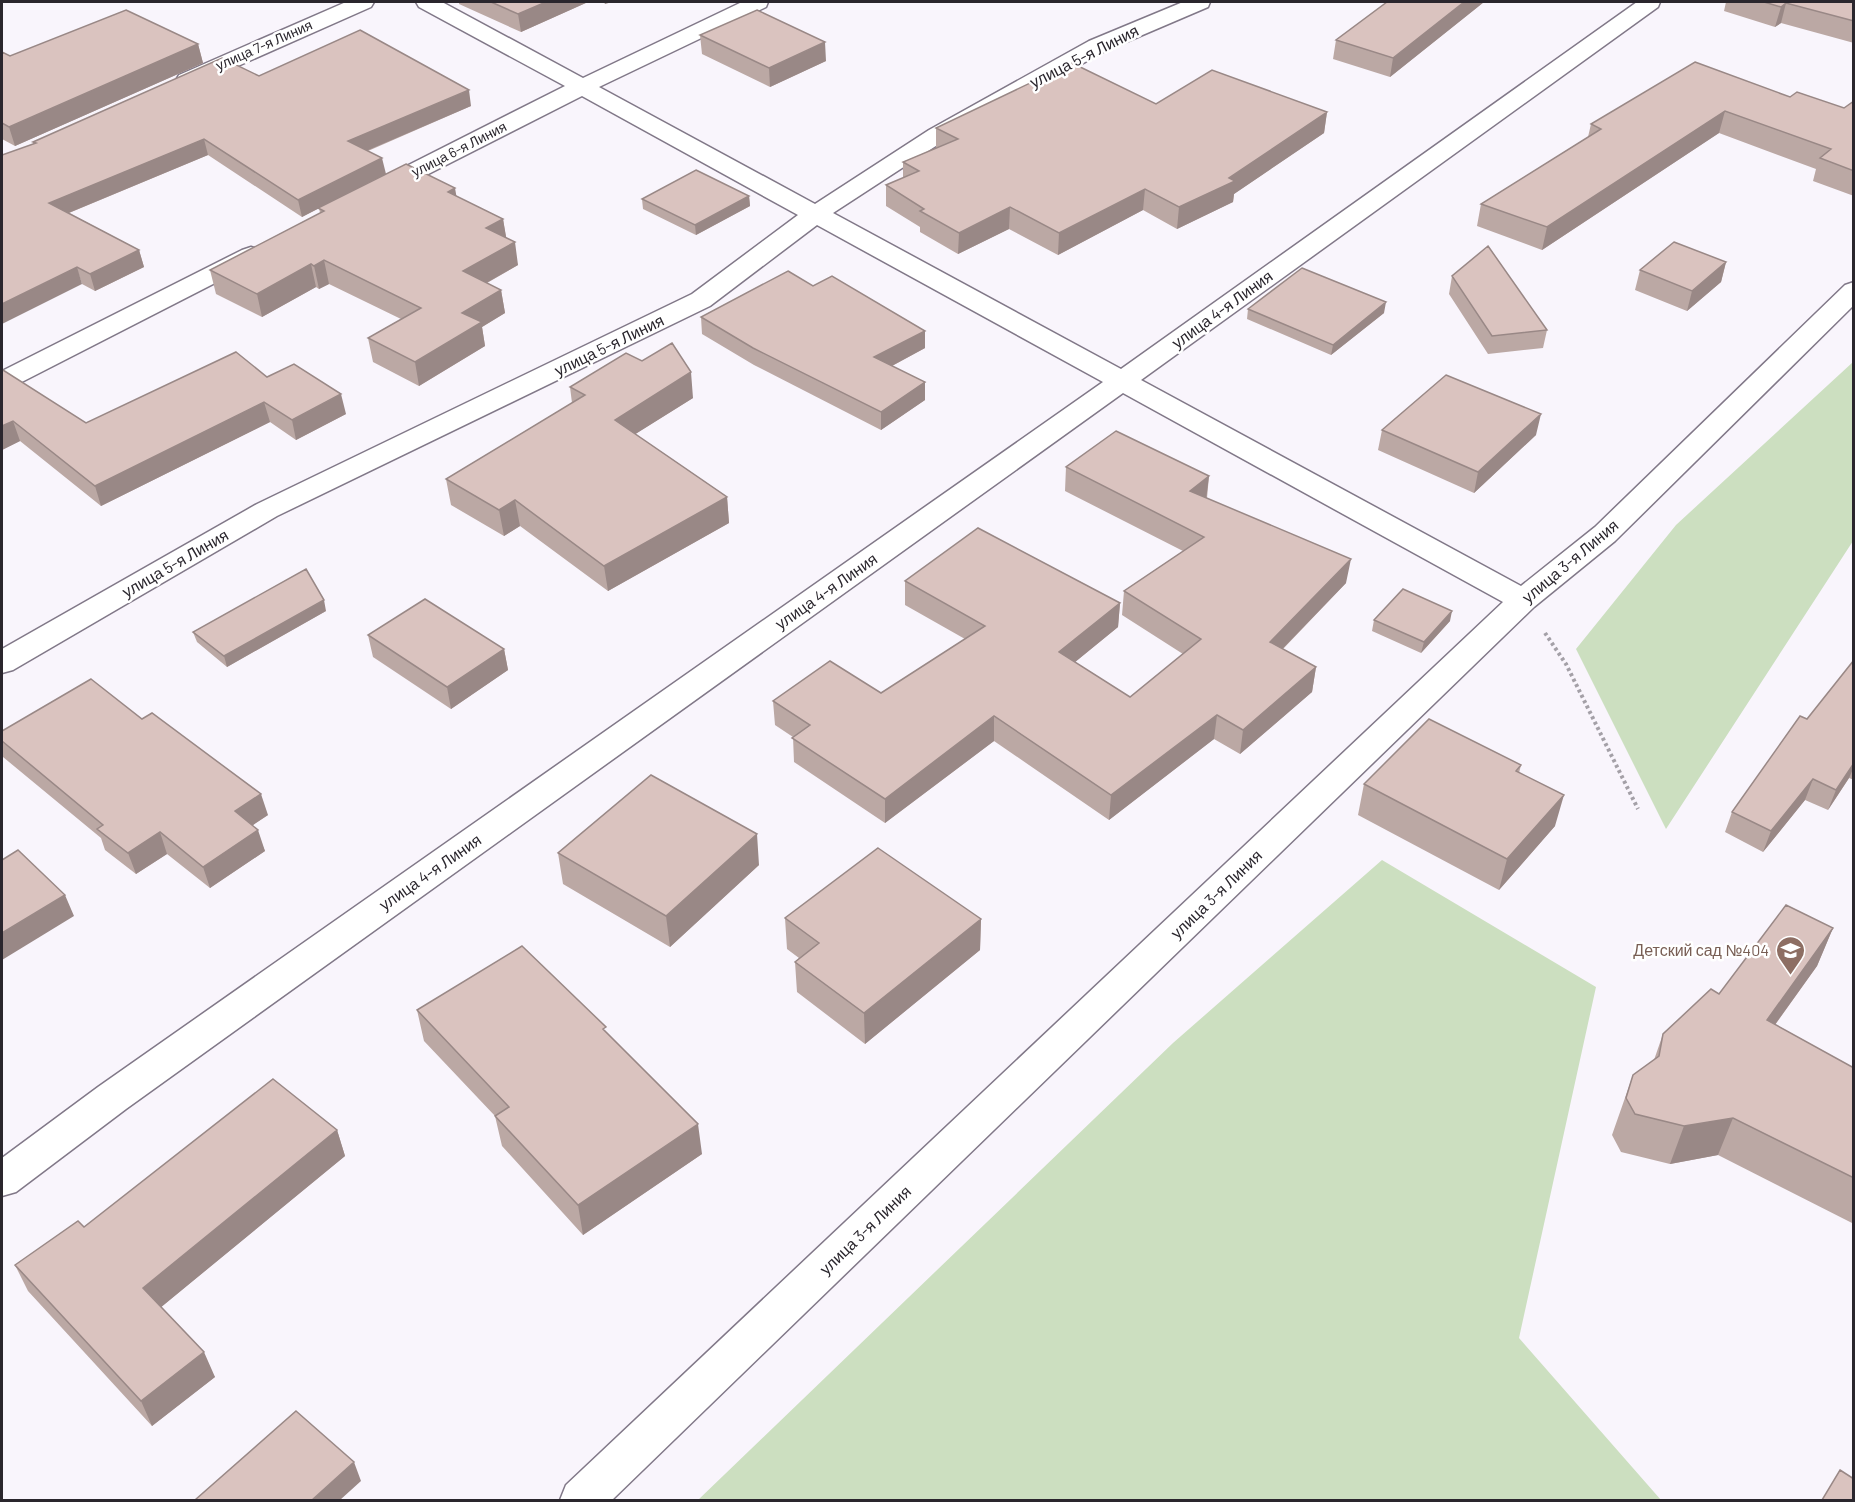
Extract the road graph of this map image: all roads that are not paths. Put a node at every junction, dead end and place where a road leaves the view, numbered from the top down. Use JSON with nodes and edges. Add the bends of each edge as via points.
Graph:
{"nodes":[{"id":1,"x":363,"y":2,"type":"edge"},
{"id":2,"x":427,"y":2,"type":"edge"},
{"id":3,"x":758,"y":2,"type":"edge"},
{"id":4,"x":1200,"y":2,"type":"edge"},
{"id":5,"x":1650,"y":2,"type":"edge"},
{"id":6,"x":581,"y":87,"type":"junction"},
{"id":7,"x":166,"y":89,"type":"edge"},
{"id":8,"x":360,"y":200,"type":"edge"},
{"id":9,"x":814,"y":215,"type":"junction"},
{"id":10,"x":275,"y":242,"type":"edge"},
{"id":11,"x":1854,"y":290,"type":"edge"},
{"id":12,"x":2,"y":381,"type":"edge"},
{"id":13,"x":1122,"y":381,"type":"junction"},
{"id":14,"x":1523,"y":600,"type":"junction"},
{"id":15,"x":2,"y":663,"type":"edge"},
{"id":16,"x":2,"y":1179,"type":"edge"},
{"id":17,"x":582,"y":1500,"type":"edge"}],
"edges":[{"from":1,"to":7,"type":"street","name":"улица 7-я Линия"},
{"from":2,"to":6,"type":"street"},
{"from":3,"to":6,"type":"street","name":"улица 6-я Линия"},
{"from":4,"to":9,"type":"street","name":"улица 5-я Линия","via":[[1098,46],[937,135]]},
{"from":5,"to":13,"type":"street","name":"улица 4-я Линия"},
{"from":6,"to":8,"type":"street","name":"улица 6-я Линия"},
{"from":6,"to":9,"type":"street"},
{"from":9,"to":13,"type":"street"},
{"from":9,"to":15,"type":"street","name":"улица 5-я Линия","via":[[701,300],[267,510]]},
{"from":10,"to":12,"type":"street"},
{"from":11,"to":14,"type":"street","name":"улица 3-я Линия","via":[[1605,534]]},
{"from":13,"to":14,"type":"street"},
{"from":13,"to":16,"type":"street","name":"улица 4-я Линия"},
{"from":14,"to":17,"type":"street","name":"улица 3-я Линия"}]}
